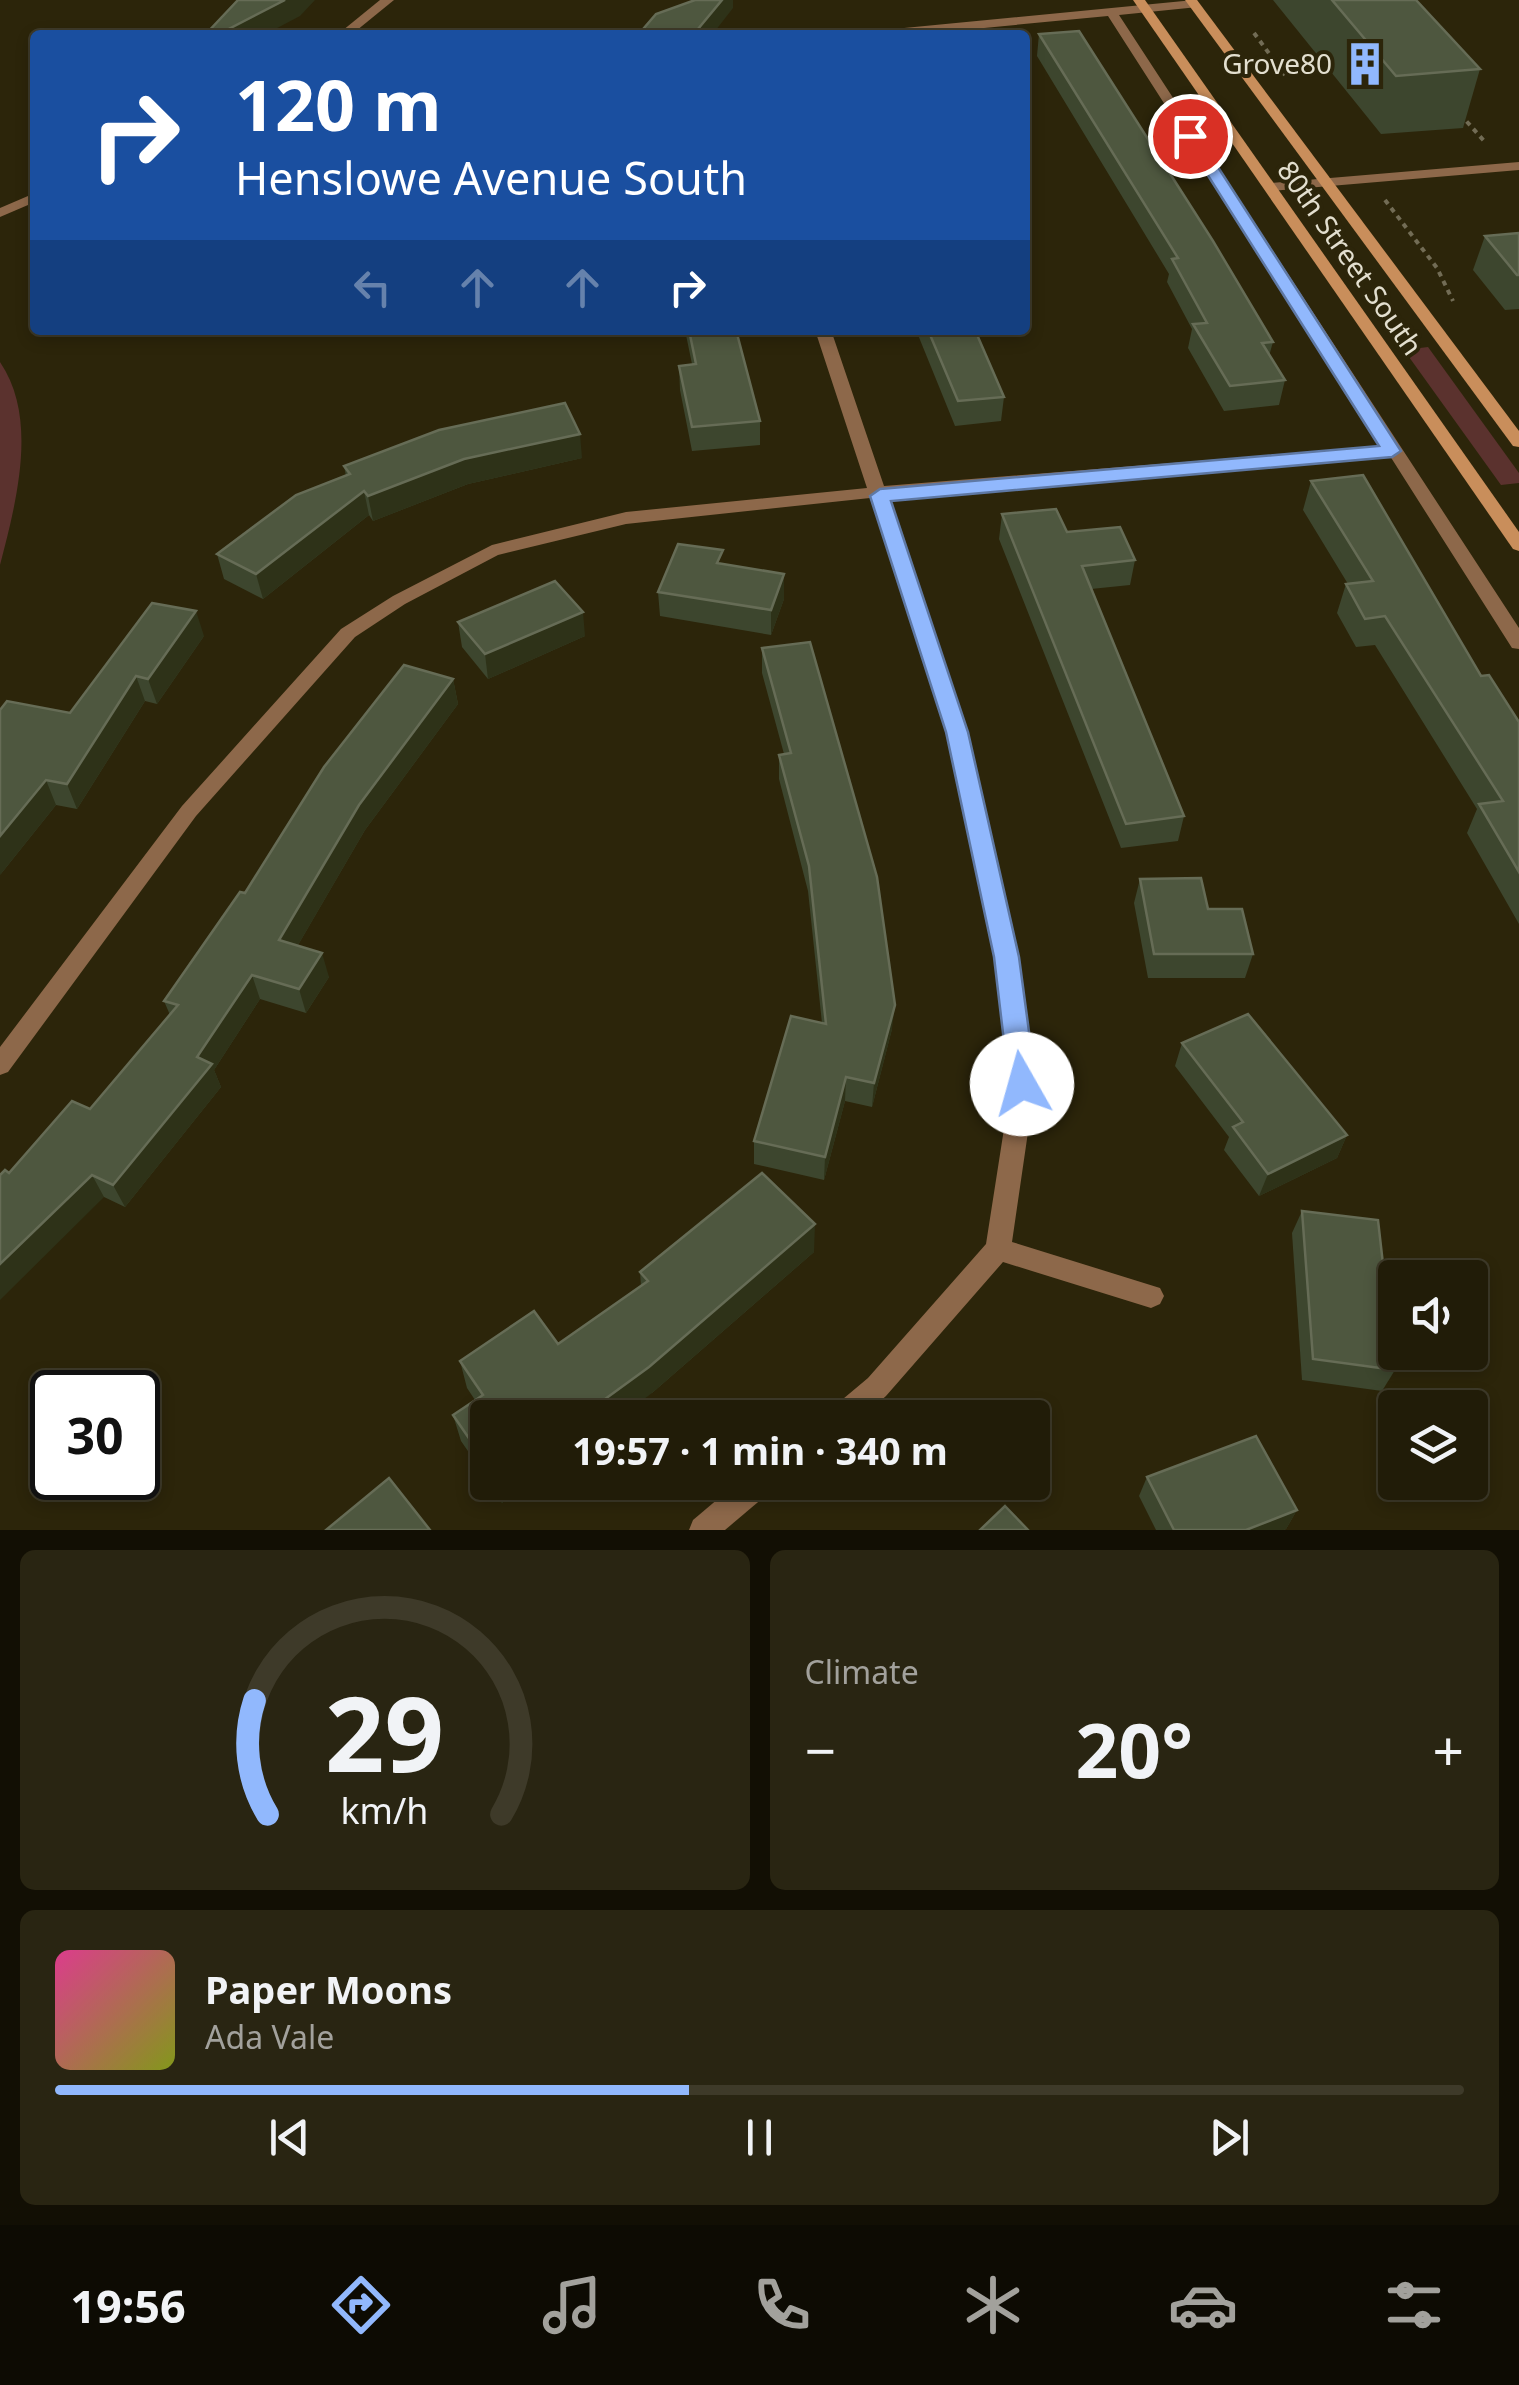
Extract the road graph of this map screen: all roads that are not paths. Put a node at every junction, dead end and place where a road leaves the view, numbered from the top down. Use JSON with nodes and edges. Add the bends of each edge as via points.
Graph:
{"nodes":[{"id":1,"x":388,"y":0,"type":"edge"},
{"id":2,"x":1193,"y":2,"type":"edge"},
{"id":3,"x":1142,"y":4,"type":"edge"},
{"id":4,"x":1110,"y":10,"type":"junction"},
{"id":5,"x":349,"y":30,"type":"edge"},
{"id":6,"x":921,"y":30,"type":"edge"},
{"id":7,"x":1519,"y":166,"type":"edge"},
{"id":8,"x":1326,"y":182,"type":"junction"},
{"id":9,"x":1270,"y":187,"type":"junction"},
{"id":10,"x":30,"y":199,"type":"edge"},
{"id":11,"x":0,"y":213,"type":"edge"},
{"id":12,"x":826,"y":335,"type":"edge"},
{"id":13,"x":1519,"y":442,"type":"edge"},
{"id":14,"x":1392,"y":451,"type":"junction"},
{"id":15,"x":880,"y":496,"type":"junction"},
{"id":16,"x":1519,"y":546,"type":"edge"},
{"id":17,"x":1519,"y":643,"type":"edge"},
{"id":18,"x":0,"y":1065,"type":"edge"},
{"id":19,"x":998,"y":1249,"type":"junction"},
{"id":20,"x":1150,"y":1296,"type":"dead end"},
{"id":21,"x":861,"y":1400,"type":"edge"},
{"id":22,"x":738,"y":1500,"type":"edge"},
{"id":23,"x":702,"y":1530,"type":"edge"}],
"edges":[{"from":1,"to":5,"type":"street"},
{"from":2,"to":3,"type":"street"},
{"from":2,"to":8,"type":"main road","name":"80th Street South"},
{"from":3,"to":4,"type":"street"},
{"from":3,"to":9,"type":"main road","name":"80th Street South"},
{"from":4,"to":6,"type":"street"},
{"from":4,"to":14,"type":"street","name":"80th Street South"},
{"from":7,"to":8,"type":"street"},
{"from":8,"to":9,"type":"street"},
{"from":8,"to":13,"type":"main road","name":"80th Street South"},
{"from":9,"to":16,"type":"main road","name":"80th Street South"},
{"from":10,"to":11,"type":"street"},
{"from":12,"to":15,"type":"street"},
{"from":14,"to":15,"type":"street"},
{"from":14,"to":17,"type":"street","name":"80th Street South"},
{"from":15,"to":18,"type":"street","via":[[758,502],[568,530],[492,551],[399,600],[348,633],[190,812]]},
{"from":15,"to":19,"type":"street","via":[[957,732],[1006,957],[1022,1084]]},
{"from":19,"to":20,"type":"street"},
{"from":19,"to":21,"type":"street"},
{"from":22,"to":23,"type":"street"}]}
